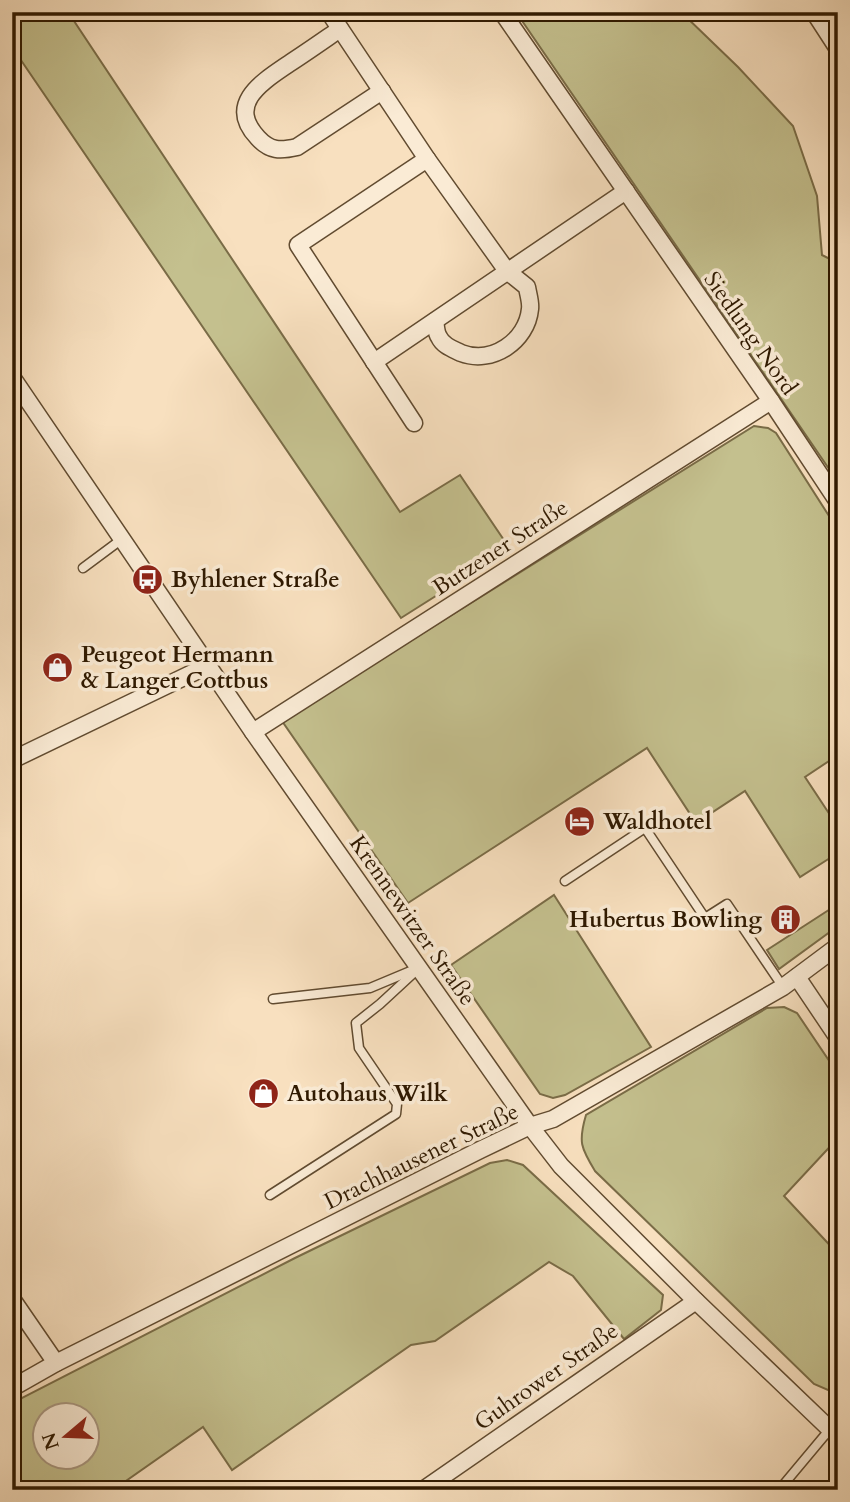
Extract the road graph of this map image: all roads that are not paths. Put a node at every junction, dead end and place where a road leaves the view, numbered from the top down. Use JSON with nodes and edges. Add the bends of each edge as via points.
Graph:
{"nodes":[{"id":1,"x":329,"y":12,"type":"edge"},
{"id":2,"x":502,"y":12,"type":"edge"},
{"id":3,"x":814,"y":12,"type":"edge"},
{"id":4,"x":340,"y":29,"type":"junction"},
{"id":5,"x":838,"y":49,"type":"edge"},
{"id":6,"x":382,"y":91,"type":"junction"},
{"id":7,"x":427,"y":159,"type":"junction"},
{"id":8,"x":626,"y":191,"type":"junction"},
{"id":9,"x":507,"y":271,"type":"junction"},
{"id":10,"x":435,"y":321,"type":"junction"},
{"id":11,"x":374,"y":362,"type":"junction"},
{"id":12,"x":12,"y":377,"type":"edge"},
{"id":13,"x":771,"y":401,"type":"junction"},
{"id":14,"x":414,"y":423,"type":"dead end"},
{"id":15,"x":838,"y":502,"type":"edge"},
{"id":16,"x":122,"y":539,"type":"junction"},
{"id":17,"x":83,"y":568,"type":"dead end"},
{"id":18,"x":207,"y":666,"type":"junction"},
{"id":19,"x":253,"y":732,"type":"junction"},
{"id":20,"x":12,"y":760,"type":"edge"},
{"id":21,"x":565,"y":881,"type":"dead end"},
{"id":22,"x":838,"y":946,"type":"edge"},
{"id":23,"x":419,"y":968,"type":"junction"},
{"id":24,"x":797,"y":977,"type":"junction"},
{"id":25,"x":783,"y":987,"type":"junction"},
{"id":26,"x":274,"y":999,"type":"dead end"},
{"id":27,"x":838,"y":1038,"type":"edge"},
{"id":28,"x":530,"y":1126,"type":"junction"},
{"id":29,"x":270,"y":1195,"type":"dead end"},
{"id":30,"x":12,"y":1299,"type":"edge"},
{"id":31,"x":696,"y":1301,"type":"junction"},
{"id":32,"x":56,"y":1363,"type":"junction"},
{"id":33,"x":12,"y":1388,"type":"edge"},
{"id":34,"x":835,"y":1429,"type":"edge"},
{"id":35,"x":424,"y":1490,"type":"edge"},
{"id":36,"x":779,"y":1490,"type":"edge"}],
"edges":[{"from":1,"to":4,"type":"street"},
{"from":2,"to":8,"type":"street","name":"Siedlung Nord"},
{"from":3,"to":5,"type":"street"},
{"from":4,"to":6,"type":"street"},
{"from":4,"to":6,"type":"street","via":[[256,87],[245,116],[255,135],[268,148],[297,147]]},
{"from":6,"to":7,"type":"street"},
{"from":7,"to":9,"type":"street"},
{"from":7,"to":11,"type":"street","via":[[298,245]]},
{"from":8,"to":9,"type":"street"},
{"from":8,"to":13,"type":"street","name":"Siedlung Nord"},
{"from":9,"to":10,"type":"street"},
{"from":9,"to":10,"type":"street","via":[[527,287],[531,307],[519,338],[485,356],[466,355],[448,348],[438,337]]},
{"from":10,"to":11,"type":"street"},
{"from":11,"to":14,"type":"street"},
{"from":12,"to":16,"type":"street","name":"Krennewitzer Straße"},
{"from":13,"to":15,"type":"street","name":"Siedlung Nord"},
{"from":13,"to":19,"type":"street","name":"Butzener Straße"},
{"from":16,"to":17,"type":"lane"},
{"from":16,"to":18,"type":"street","name":"Krennewitzer Straße"},
{"from":18,"to":19,"type":"street","name":"Krennewitzer Straße"},
{"from":18,"to":20,"type":"street"},
{"from":19,"to":23,"type":"street","name":"Krennewitzer Straße"},
{"from":21,"to":25,"type":"lane","via":[[645,828],[705,918],[727,904]]},
{"from":22,"to":24,"type":"street","name":"Drachhausener Straße"},
{"from":23,"to":26,"type":"lane","via":[[370,988]]},
{"from":23,"to":28,"type":"street","name":"Krennewitzer Straße"},
{"from":23,"to":29,"type":"lane","via":[[356,1023],[359,1048],[397,1104],[396,1114]]},
{"from":24,"to":25,"type":"street","name":"Drachhausener Straße"},
{"from":24,"to":27,"type":"street"},
{"from":25,"to":28,"type":"street","name":"Drachhausener Straße","via":[[553,1119]]},
{"from":28,"to":31,"type":"street","name":"Krennewitzer Straße","via":[[561,1166]]},
{"from":28,"to":32,"type":"street","name":"Drachhausener Straße"},
{"from":30,"to":32,"type":"street"},
{"from":31,"to":34,"type":"street","name":"Krennewitzer Straße"},
{"from":31,"to":35,"type":"street","name":"Guhrower Straße"},
{"from":32,"to":33,"type":"street","name":"Drachhausener Straße"},
{"from":34,"to":36,"type":"lane"}]}
